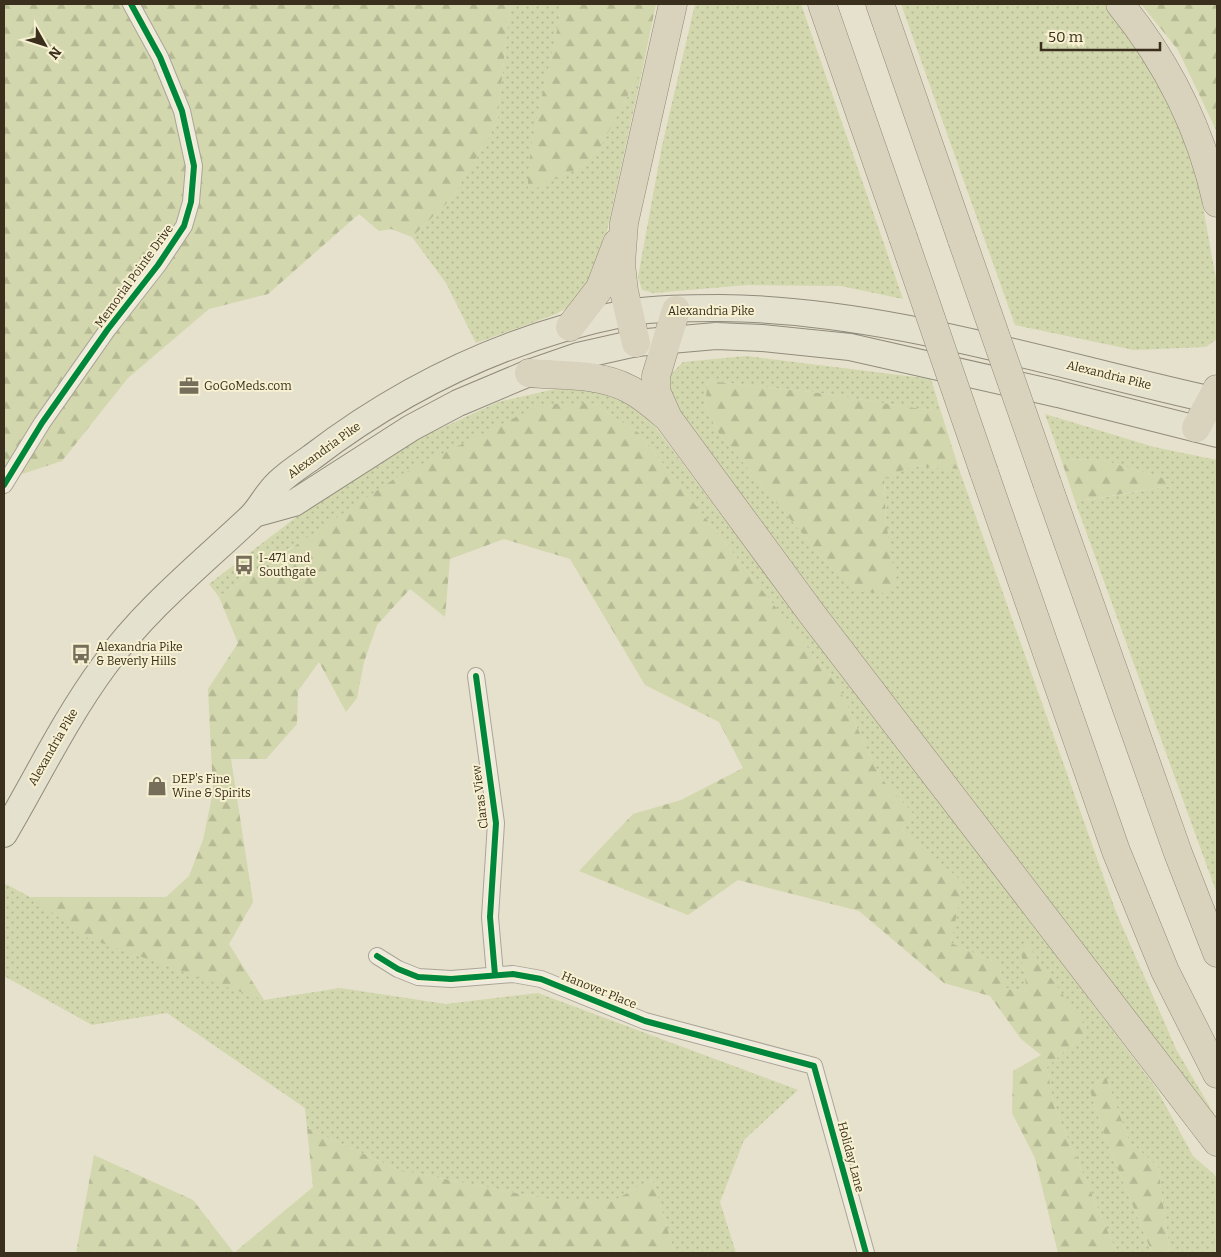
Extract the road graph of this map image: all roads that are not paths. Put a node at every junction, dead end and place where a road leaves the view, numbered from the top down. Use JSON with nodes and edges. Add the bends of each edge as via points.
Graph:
{"nodes":[{"id":1,"x":131,"y":4,"type":"edge"},
{"id":2,"x":673,"y":4,"type":"edge"},
{"id":3,"x":822,"y":4,"type":"edge"},
{"id":4,"x":880,"y":4,"type":"edge"},
{"id":5,"x":1120,"y":4,"type":"edge"},
{"id":6,"x":1217,"y":202,"type":"edge"},
{"id":7,"x":624,"y":223,"type":"junction"},
{"id":8,"x":676,"y":310,"type":"junction"},
{"id":9,"x":628,"y":313,"type":"junction"},
{"id":10,"x":570,"y":327,"type":"junction"},
{"id":11,"x":666,"y":340,"type":"junction"},
{"id":12,"x":636,"y":343,"type":"junction"},
{"id":13,"x":530,"y":373,"type":"junction"},
{"id":14,"x":1215,"y":397,"type":"edge"},
{"id":15,"x":668,"y":418,"type":"junction"},
{"id":16,"x":1206,"y":431,"type":"edge"},
{"id":17,"x":4,"y":485,"type":"edge"},
{"id":18,"x":254,"y":514,"type":"junction"},
{"id":19,"x":476,"y":676,"type":"dead end"},
{"id":20,"x":4,"y":834,"type":"edge"},
{"id":21,"x":1217,"y":953,"type":"edge"},
{"id":22,"x":377,"y":956,"type":"dead end"},
{"id":23,"x":495,"y":976,"type":"junction"},
{"id":24,"x":814,"y":1066,"type":"joint"},
{"id":25,"x":1217,"y":1074,"type":"edge"},
{"id":26,"x":1217,"y":1142,"type":"edge"},
{"id":27,"x":866,"y":1253,"type":"edge"}],
"edges":[{"from":1,"to":17,"type":"street","name":"Memorial Pointe Drive","via":[[160,57],[182,111],[194,166],[191,202],[184,226],[42,423]]},
{"from":2,"to":7,"type":"highway"},
{"from":3,"to":25,"type":"highway","bridge":true,"via":[[1116,851],[1165,971]]},
{"from":4,"to":21,"type":"highway","bridge":true,"via":[[1178,853]]},
{"from":5,"to":6,"type":"highway","via":[[1163,62],[1179,94],[1201,144]]},
{"from":7,"to":9,"type":"highway","via":[[621,264]]},
{"from":7,"to":10,"type":"highway","via":[[600,288]]},
{"from":8,"to":9,"type":"main road","name":"Alexandria Pike"},
{"from":8,"to":11,"type":"highway"},
{"from":8,"to":14,"type":"main road","name":"Alexandria Pike","via":[[721,308],[797,313],[889,326]]},
{"from":9,"to":10,"type":"main road","name":"Alexandria Pike"},
{"from":9,"to":12,"type":"highway"},
{"from":10,"to":18,"type":"main road","name":"Alexandria Pike","via":[[480,356],[387,406],[339,436],[275,485]]},
{"from":11,"to":12,"type":"main road","name":"Alexandria Pike"},
{"from":11,"to":15,"type":"highway","via":[[656,376],[656,391]]},
{"from":11,"to":16,"type":"main road","name":"Alexandria Pike","via":[[716,336],[850,346]]},
{"from":12,"to":13,"type":"main road","name":"Alexandria Pike","via":[[578,356]]},
{"from":13,"to":15,"type":"highway","via":[[589,376],[611,382],[628,389]]},
{"from":13,"to":18,"type":"main road","name":"Alexandria Pike","via":[[458,403],[411,428],[294,503]]},
{"from":14,"to":16,"type":"highway"},
{"from":15,"to":26,"type":"highway","via":[[824,629]]},
{"from":18,"to":20,"type":"main road","name":"Alexandria Pike","via":[[184,576],[124,640],[79,704]]},
{"from":19,"to":23,"type":"street","name":"Claras View","via":[[496,823],[490,917]]},
{"from":22,"to":23,"type":"street","name":"Hanover Place","via":[[418,977]]},
{"from":23,"to":24,"type":"street","name":"Hanover Place","via":[[513,974],[541,979],[645,1021]]},
{"from":24,"to":27,"type":"street","name":"Holiday Lane"}]}
